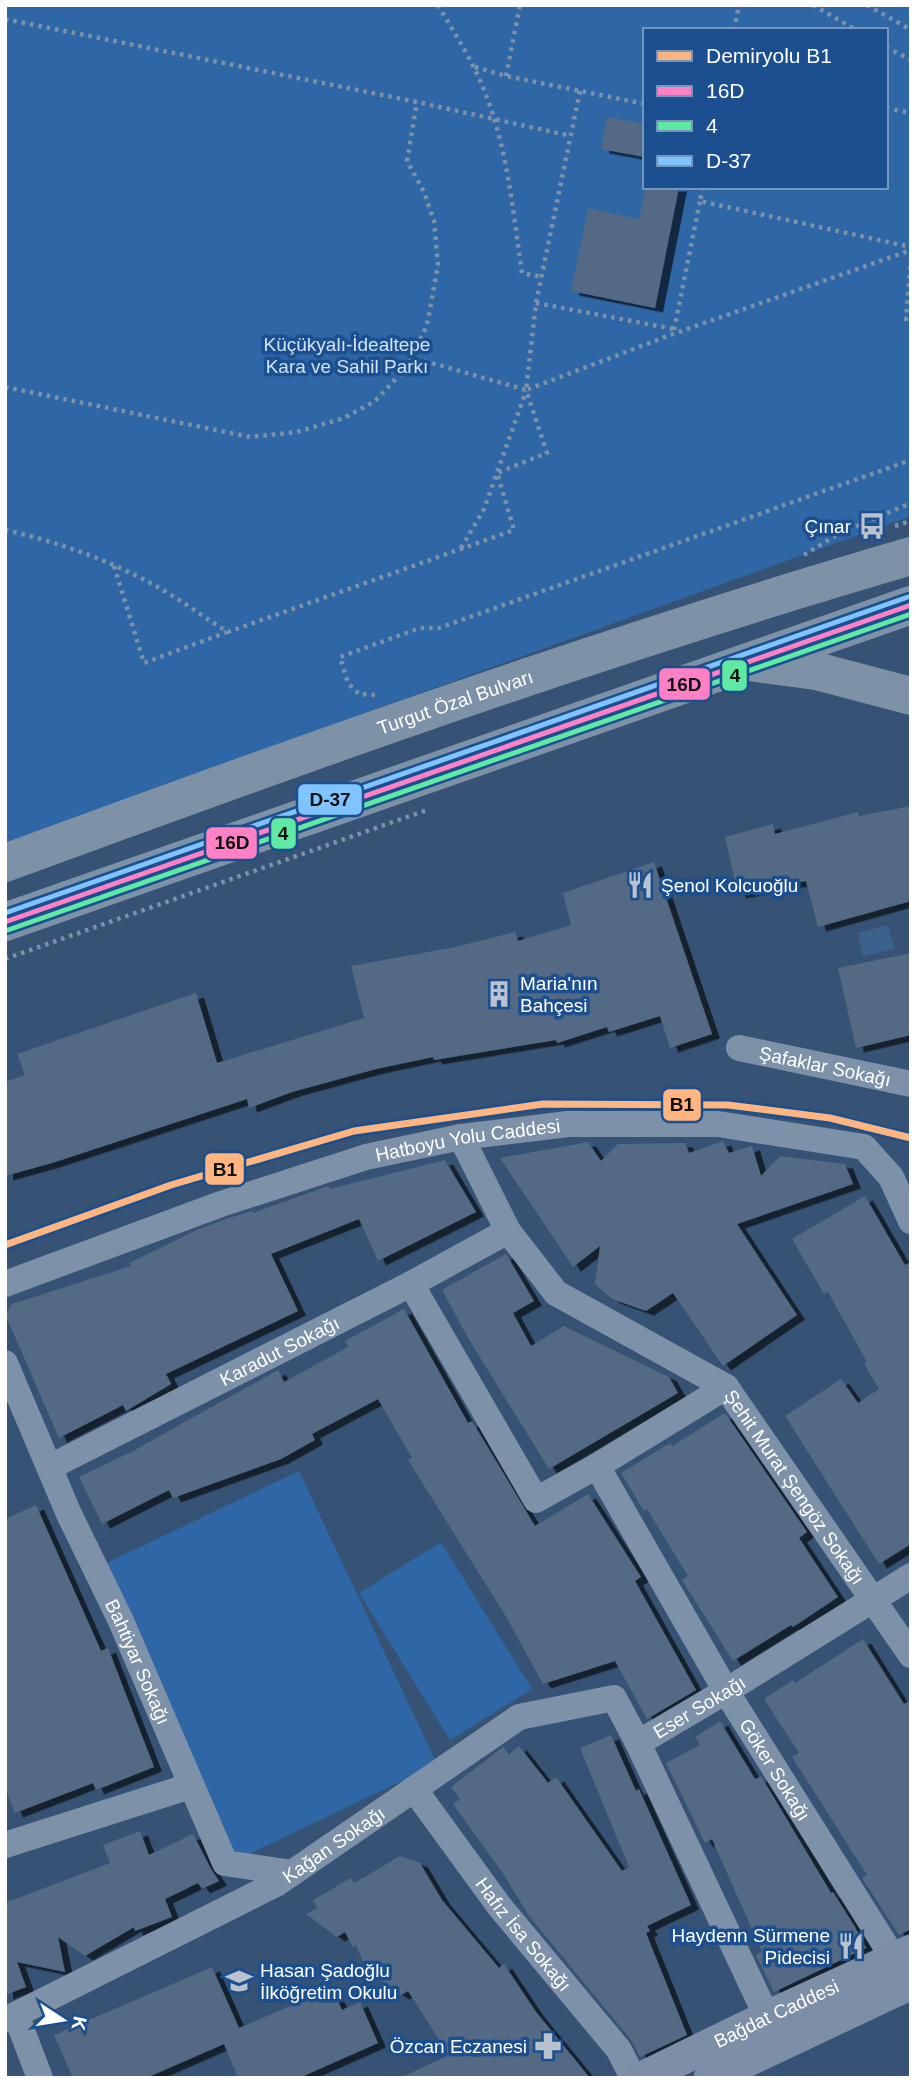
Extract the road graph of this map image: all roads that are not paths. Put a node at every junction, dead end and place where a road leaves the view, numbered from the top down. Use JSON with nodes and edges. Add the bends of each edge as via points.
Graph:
{"nodes":[{"id":1,"x":911,"y":556,"type":"edge"},
{"id":2,"x":862,"y":570,"type":"junction"},
{"id":3,"x":910,"y":606,"type":"edge"},
{"id":4,"x":747,"y":662,"type":"junction"},
{"id":5,"x":911,"y":696,"type":"edge"},
{"id":6,"x":5,"y":863,"type":"edge"},
{"id":7,"x":5,"y":922,"type":"edge"},
{"id":8,"x":739,"y":1048,"type":"dead end"},
{"id":9,"x":911,"y":1084,"type":"edge"},
{"id":10,"x":461,"y":1137,"type":"junction"},
{"id":11,"x":911,"y":1220,"type":"edge"},
{"id":12,"x":508,"y":1231,"type":"junction"},
{"id":13,"x":5,"y":1284,"type":"edge"},
{"id":14,"x":411,"y":1284,"type":"junction"},
{"id":15,"x":5,"y":1363,"type":"edge"},
{"id":16,"x":726,"y":1387,"type":"junction"},
{"id":17,"x":50,"y":1466,"type":"junction"},
{"id":18,"x":597,"y":1466,"type":"junction"},
{"id":19,"x":911,"y":1576,"type":"edge"},
{"id":20,"x":872,"y":1601,"type":"junction"},
{"id":21,"x":911,"y":1655,"type":"edge"},
{"id":22,"x":726,"y":1691,"type":"junction"},
{"id":23,"x":638,"y":1743,"type":"junction"},
{"id":24,"x":190,"y":1786,"type":"junction"},
{"id":25,"x":414,"y":1789,"type":"junction"},
{"id":26,"x":5,"y":1844,"type":"edge"},
{"id":27,"x":292,"y":1873,"type":"junction"},
{"id":28,"x":905,"y":1964,"type":"edge"},
{"id":29,"x":768,"y":2017,"type":"junction"},
{"id":30,"x":10,"y":2018,"type":"edge"},
{"id":31,"x":40,"y":2078,"type":"edge"},
{"id":32,"x":633,"y":2078,"type":"edge"},
{"id":33,"x":642,"y":2078,"type":"edge"},
{"id":34,"x":710,"y":2078,"type":"edge"}],
"edges":[{"from":1,"to":2,"type":"highway","name":"Turgut Özal Bulvarı"},
{"from":2,"to":3,"type":"highway","via":[[886,577]]},
{"from":2,"to":6,"type":"highway","name":"Turgut Özal Bulvarı","via":[[375,730]]},
{"from":3,"to":4,"type":"highway"},
{"from":4,"to":5,"type":"highway","via":[[817,671]]},
{"from":4,"to":7,"type":"highway"},
{"from":8,"to":9,"type":"street","name":"Şafaklar Sokağı"},
{"from":10,"to":11,"type":"street","name":"Hatboyu Yolu Caddesi","via":[[568,1124],[718,1124],[864,1147],[891,1177]]},
{"from":10,"to":12,"type":"street","name":"Şehit Murat Şengöz Sokağı"},
{"from":10,"to":13,"type":"street","name":"Hatboyu Yolu Caddesi","via":[[366,1157],[234,1199]]},
{"from":12,"to":14,"type":"street","name":"Karadut Sokağı"},
{"from":12,"to":16,"type":"street","name":"Şehit Murat Şengöz Sokağı","via":[[556,1293]]},
{"from":14,"to":17,"type":"street","name":"Karadut Sokağı"},
{"from":14,"to":18,"type":"street","via":[[536,1500]]},
{"from":15,"to":17,"type":"street","name":"Bahtiyar Sokağı"},
{"from":16,"to":18,"type":"street"},
{"from":16,"to":20,"type":"street","name":"Şehit Murat Şengöz Sokağı"},
{"from":17,"to":24,"type":"street","name":"Bahtiyar Sokağı"},
{"from":18,"to":22,"type":"street","name":"Göker Sokağı"},
{"from":19,"to":20,"type":"street","name":"Eser Sokağı"},
{"from":20,"to":21,"type":"street","name":"Şehit Murat Şengöz Sokağı"},
{"from":20,"to":22,"type":"street","name":"Eser Sokağı"},
{"from":22,"to":23,"type":"street","name":"Eser Sokağı"},
{"from":22,"to":28,"type":"street","name":"Göker Sokağı"},
{"from":23,"to":25,"type":"street","name":"Kağan Sokağı","via":[[614,1698],[519,1717]]},
{"from":23,"to":29,"type":"street","name":"Eser Sokağı"},
{"from":24,"to":26,"type":"street"},
{"from":24,"to":27,"type":"street","name":"Bahtiyar Sokağı","via":[[225,1863]]},
{"from":25,"to":27,"type":"street","name":"Kağan Sokağı"},
{"from":25,"to":32,"type":"street","name":"Hafız İsa Sokağı","via":[[500,1907],[619,2050]]},
{"from":27,"to":30,"type":"street","name":"Kağan Sokağı"},
{"from":28,"to":29,"type":"main road","name":"Bağdat Caddesi"},
{"from":28,"to":34,"type":"main road","name":"Bağdat Caddesi"},
{"from":29,"to":33,"type":"main road","name":"Bağdat Caddesi"},
{"from":30,"to":31,"type":"street"}]}
